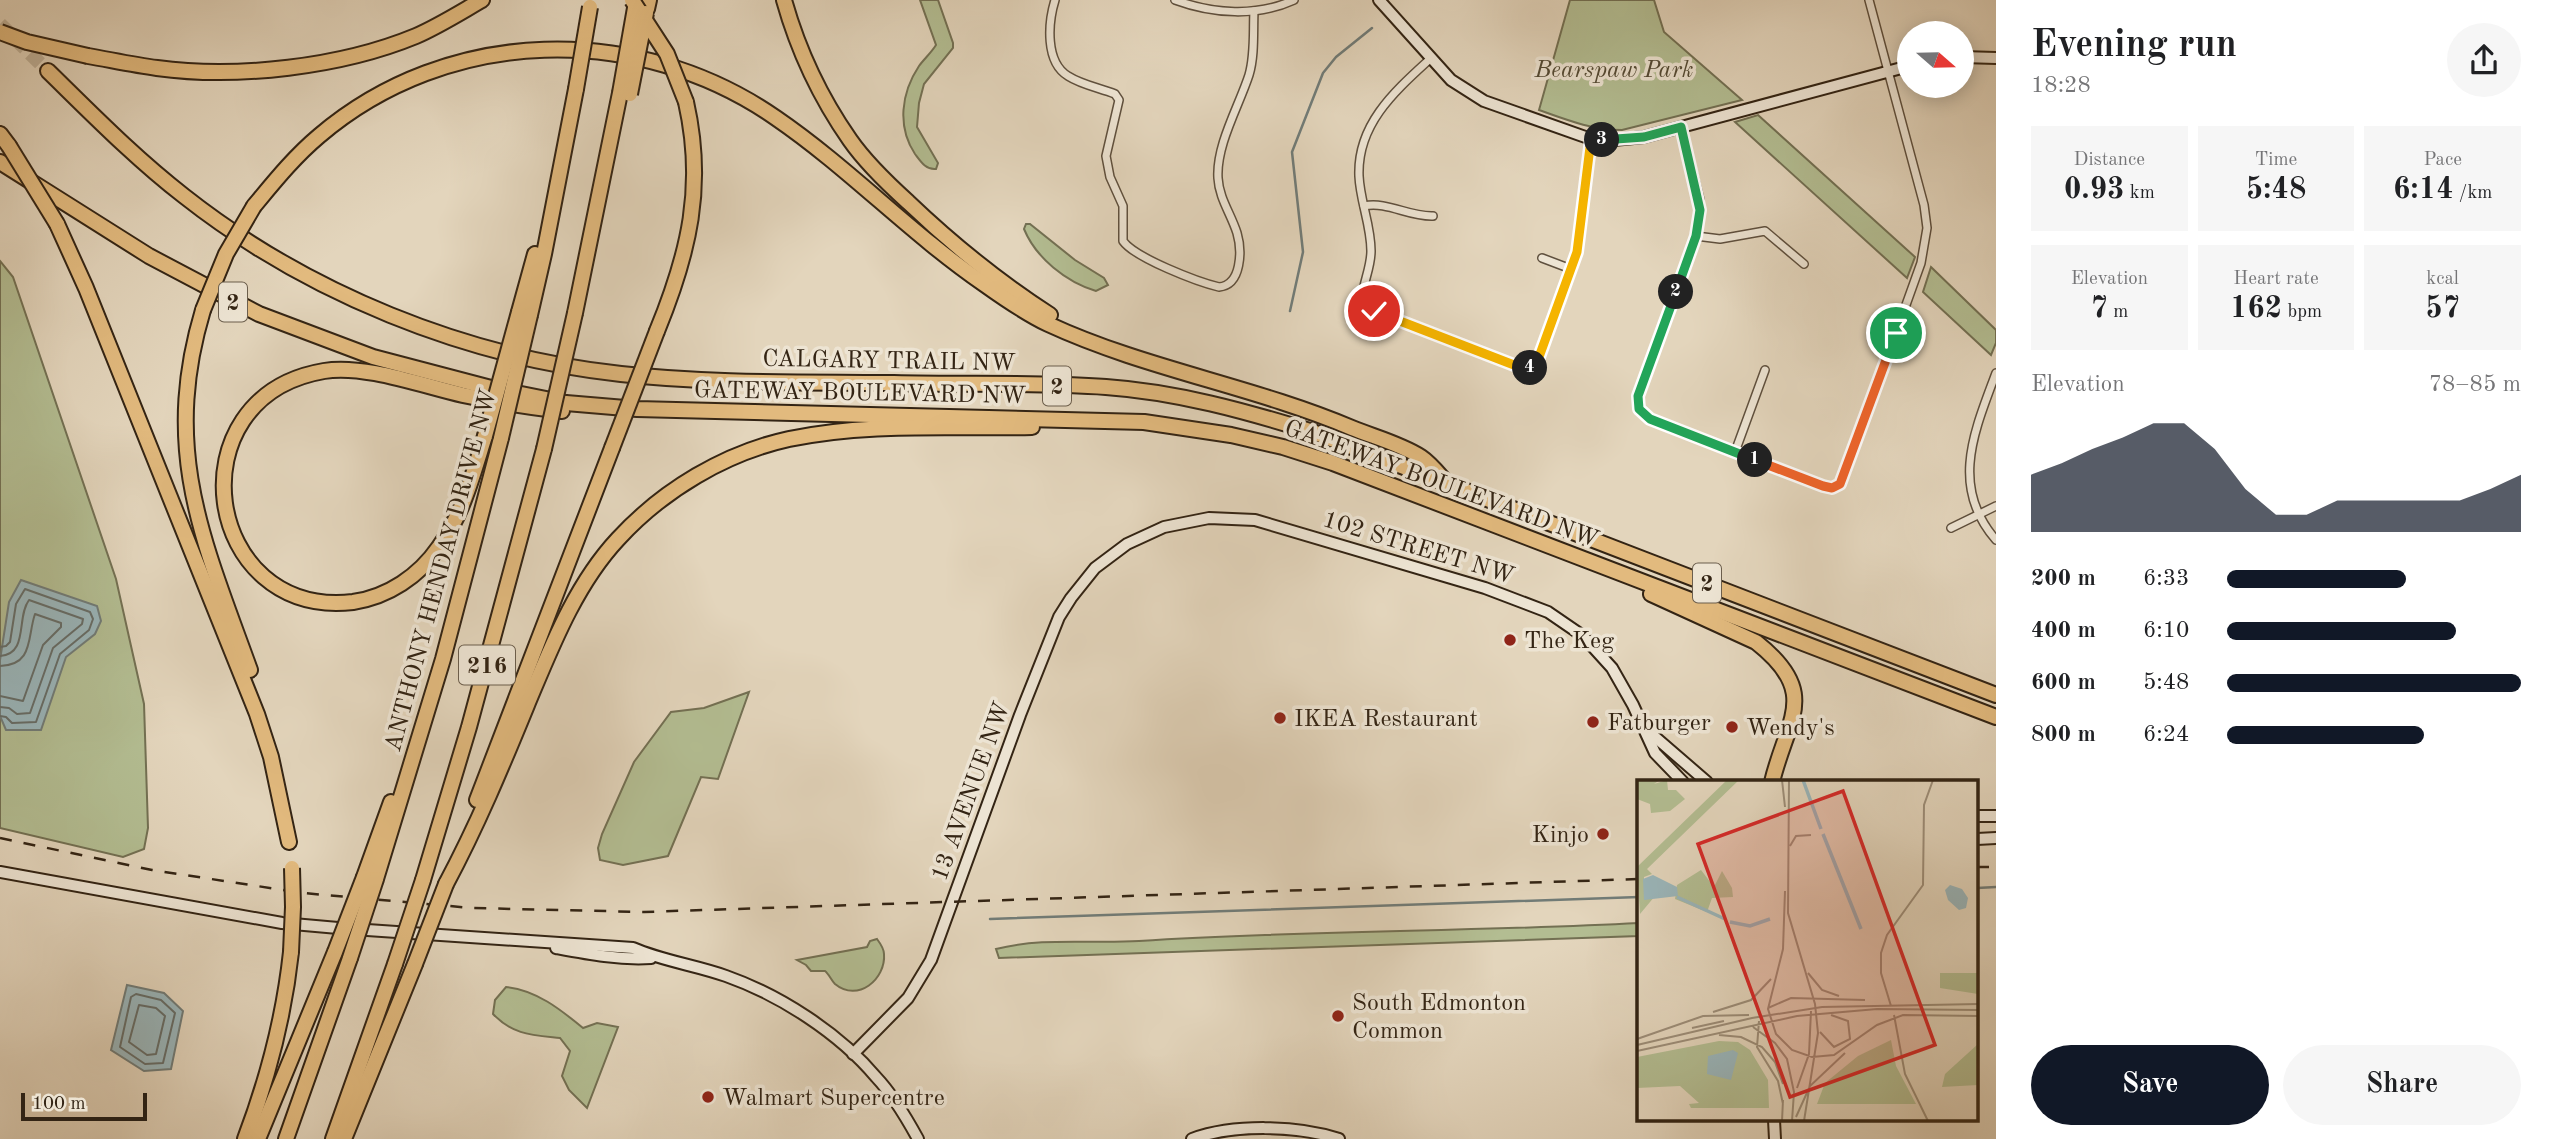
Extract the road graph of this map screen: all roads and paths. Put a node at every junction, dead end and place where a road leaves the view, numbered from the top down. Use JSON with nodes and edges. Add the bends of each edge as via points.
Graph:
{"nodes":[{"id":1,"x":482,"y":0,"type":"edge"},
{"id":2,"x":784,"y":0,"type":"edge"},
{"id":3,"x":1055,"y":0,"type":"edge"},
{"id":4,"x":1175,"y":0,"type":"edge"},
{"id":5,"x":1294,"y":0,"type":"edge"},
{"id":6,"x":1379,"y":0,"type":"edge"},
{"id":7,"x":1869,"y":0,"type":"edge"},
{"id":8,"x":640,"y":3,"type":"edge"},
{"id":9,"x":590,"y":4,"type":"edge"},
{"id":10,"x":1254,"y":11,"type":"junction"},
{"id":11,"x":0,"y":32,"type":"edge"},
{"id":12,"x":1974,"y":57,"type":"edge"},
{"id":13,"x":1996,"y":58,"type":"edge"},
{"id":14,"x":1430,"y":59,"type":"junction"},
{"id":15,"x":1897,"y":68,"type":"edge"},
{"id":16,"x":1888,"y":70,"type":"junction"},
{"id":17,"x":48,"y":71,"type":"tunnel mouth"},
{"id":18,"x":1681,"y":127,"type":"junction"},
{"id":19,"x":1591,"y":139,"type":"junction"},
{"id":20,"x":4,"y":140,"type":"edge"},
{"id":21,"x":0,"y":162,"type":"edge"},
{"id":22,"x":1364,"y":206,"type":"junction"},
{"id":23,"x":1433,"y":216,"type":"dead end"},
{"id":24,"x":1696,"y":236,"type":"junction"},
{"id":25,"x":1542,"y":258,"type":"dead end"},
{"id":26,"x":1804,"y":264,"type":"dead end"},
{"id":27,"x":1571,"y":269,"type":"junction"},
{"id":28,"x":525,"y":313,"type":"junction"},
{"id":29,"x":1083,"y":338,"type":"junction"},
{"id":30,"x":1765,"y":370,"type":"dead end"},
{"id":31,"x":1996,"y":373,"type":"edge"},
{"id":32,"x":728,"y":413,"type":"junction"},
{"id":33,"x":1102,"y":419,"type":"junction"},
{"id":34,"x":1735,"y":452,"type":"junction"},
{"id":35,"x":1449,"y":484,"type":"junction"},
{"id":36,"x":1996,"y":506,"type":"edge"},
{"id":37,"x":1980,"y":514,"type":"junction"},
{"id":38,"x":1951,"y":528,"type":"dead end"},
{"id":39,"x":1996,"y":540,"type":"edge"},
{"id":40,"x":1127,"y":544,"type":"joint"},
{"id":41,"x":1605,"y":566,"type":"junction"},
{"id":42,"x":1996,"y":693,"type":"edge"},
{"id":43,"x":1996,"y":717,"type":"edge"},
{"id":44,"x":1646,"y":729,"type":"junction"},
{"id":45,"x":1771,"y":779,"type":"edge"},
{"id":46,"x":1681,"y":780,"type":"edge"},
{"id":47,"x":1705,"y":780,"type":"edge"},
{"id":48,"x":289,"y":842,"type":"junction"},
{"id":49,"x":0,"y":873,"type":"edge"},
{"id":50,"x":370,"y":878,"type":"junction"},
{"id":51,"x":446,"y":884,"type":"junction"},
{"id":52,"x":853,"y":1054,"type":"junction"},
{"id":53,"x":245,"y":1139,"type":"edge"},
{"id":54,"x":258,"y":1139,"type":"edge"},
{"id":55,"x":286,"y":1139,"type":"edge"},
{"id":56,"x":333,"y":1139,"type":"edge"},
{"id":57,"x":344,"y":1139,"type":"edge"},
{"id":58,"x":918,"y":1139,"type":"edge"},
{"id":59,"x":1192,"y":1139,"type":"edge"},
{"id":60,"x":1339,"y":1139,"type":"edge"}],
"edges":[{"from":1,"to":11,"type":"highway","bridge":true,"via":[[416,36],[344,58],[272,71],[168,69],[88,56]]},
{"from":2,"to":29,"type":"highway","via":[[812,77],[865,159],[979,265]]},
{"from":3,"to":10,"type":"street","via":[[1051,41],[1058,66],[1070,77],[1115,94],[1119,100],[1106,156],[1123,205],[1123,241],[1150,260],[1226,286],[1237,269],[1238,241],[1220,191],[1218,171],[1251,68]]},
{"from":4,"to":10,"type":"street","via":[[1208,10]]},
{"from":5,"to":10,"type":"street"},
{"from":6,"to":14,"type":"street"},
{"from":7,"to":16,"type":"street"},
{"from":8,"to":51,"type":"highway","bridge":true,"via":[[667,54],[692,128],[692,219],[685,253]]},
{"from":8,"to":56,"type":"highway","number":"216","bridge":true,"via":[[624,94],[544,449],[473,715],[423,880]]},
{"from":9,"to":28,"type":"highway","bridge":true,"via":[[567,138],[546,209]]},
{"from":12,"to":13,"type":"street"},
{"from":14,"to":19,"type":"street","via":[[1483,101]]},
{"from":14,"to":22,"type":"street","via":[[1389,97],[1372,124],[1360,164]]},
{"from":15,"to":16,"type":"street"},
{"from":16,"to":18,"type":"street"},
{"from":16,"to":34,"type":"street","via":[[1924,205],[1926,238],[1843,479],[1836,487],[1823,486]]},
{"from":17,"to":35,"type":"highway","name":"CALGARY TRAIL NW","number":"2","via":[[185,197],[249,242],[392,315],[502,351],[576,368],[651,377],[1105,387],[1150,392],[1253,413]]},
{"from":18,"to":19,"type":"street","via":[[1629,139]]},
{"from":18,"to":24,"type":"street","via":[[1700,200]]},
{"from":19,"to":27,"type":"street"},
{"from":20,"to":48,"type":"highway","bridge":true,"via":[[57,224],[86,288],[257,714]]},
{"from":21,"to":32,"type":"highway","name":"GATEWAY BOULEVARD NW","number":"2","via":[[179,273],[248,309],[373,357],[462,382],[566,403]]},
{"from":22,"to":23,"type":"street"},
{"from":22,"to":27,"type":"street","via":[[1371,250],[1363,303],[1514,365],[1530,368],[1539,357]]},
{"from":24,"to":26,"type":"street","via":[[1720,239],[1765,232]]},
{"from":24,"to":34,"type":"street","via":[[1638,396],[1639,409],[1650,419]]},
{"from":25,"to":27,"type":"street"},
{"from":28,"to":32,"type":"highway","bridge":true,"via":[[485,436],[457,518],[421,569],[382,596],[335,604],[289,592],[253,565],[231,530],[223,475],[237,430],[254,405],[291,380],[349,369],[508,404],[598,416]]},
{"from":28,"to":50,"type":"highway","name":"ANTHONY HENDAY DRIVE NW","number":"216","bridge":true,"via":[[465,579],[426,716]]},
{"from":29,"to":35,"type":"highway","via":[[1328,418],[1422,457]]},
{"from":29,"to":48,"type":"highway","bridge":true,"via":[[1016,306],[958,266],[773,116],[694,75],[645,59],[593,50],[539,49],[475,58],[418,76],[367,102],[298,155],[254,206],[226,254],[203,310],[190,363],[186,402],[190,488],[271,731],[289,813]]},
{"from":30,"to":34,"type":"street"},
{"from":31,"to":37,"type":"street","via":[[1969,462],[1972,494]]},
{"from":32,"to":33,"type":"highway","name":"GATEWAY BOULEVARD NW","number":"2"},
{"from":33,"to":41,"type":"highway","name":"GATEWAY BOULEVARD NW","number":"2","via":[[1194,428],[1283,447]]},
{"from":33,"to":51,"type":"highway","via":[[1071,427],[884,430],[802,437],[751,449],[664,496],[618,538],[575,601],[475,829]]},
{"from":35,"to":42,"type":"highway","name":"CALGARY TRAIL NW","number":"2"},
{"from":36,"to":37,"type":"street"},
{"from":37,"to":38,"type":"street"},
{"from":37,"to":39,"type":"street"},
{"from":40,"to":44,"type":"street","name":"102 STREET NW","via":[[1188,521],[1255,520],[1528,603],[1567,624],[1599,653]]},
{"from":40,"to":52,"type":"street","name":"13 AVENUE NW","via":[[1095,568],[1059,617],[931,960],[908,998]]},
{"from":41,"to":43,"type":"highway","name":"GATEWAY BOULEVARD NW","number":"2"},
{"from":41,"to":45,"type":"highway","via":[[1653,595],[1756,642],[1780,664],[1796,702]]},
{"from":44,"to":46,"type":"street","name":"102 STREET NW","via":[[1655,753]]},
{"from":44,"to":47,"type":"street","name":"102 STREET NW"},
{"from":48,"to":53,"type":"highway","bridge":true,"via":[[293,907],[282,1017]]},
{"from":49,"to":52,"type":"street","via":[[282,923],[512,940],[600,956],[656,958],[747,985],[808,1019]]},
{"from":50,"to":54,"type":"highway","bridge":true},
{"from":50,"to":55,"type":"highway","name":"ANTHONY HENDAY DRIVE NW","number":"216","bridge":true,"via":[[350,958]]},
{"from":51,"to":57,"type":"highway","bridge":true},
{"from":52,"to":58,"type":"street","via":[[884,1086]]},
{"from":59,"to":60,"type":"street","via":[[1259,1129]]}]}
